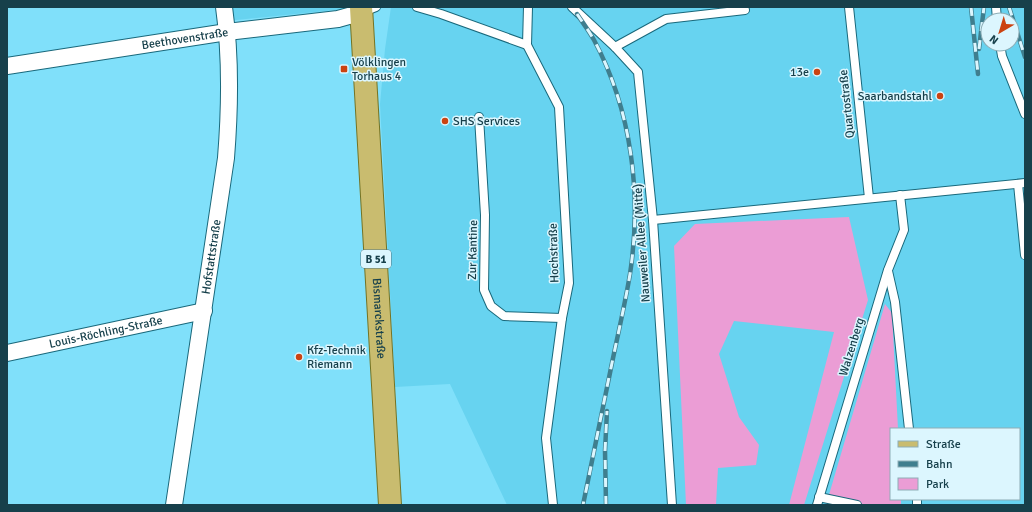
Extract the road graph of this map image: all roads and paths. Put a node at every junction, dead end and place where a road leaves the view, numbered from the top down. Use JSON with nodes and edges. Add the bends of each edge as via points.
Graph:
{"nodes":[{"id":1,"x":224,"y":7,"type":"edge"},
{"id":2,"x":417,"y":7,"type":"edge"},
{"id":3,"x":528,"y":7,"type":"edge"},
{"id":4,"x":744,"y":7,"type":"edge"},
{"id":5,"x":849,"y":7,"type":"edge"},
{"id":6,"x":366,"y":8,"type":"edge"},
{"id":7,"x":572,"y":8,"type":"edge"},
{"id":8,"x":227,"y":32,"type":"junction"},
{"id":9,"x":527,"y":45,"type":"junction"},
{"id":10,"x":615,"y":47,"type":"junction"},
{"id":11,"x":1001,"y":52,"type":"edge"},
{"id":12,"x":7,"y":66,"type":"edge"},
{"id":13,"x":1025,"y":114,"type":"edge"},
{"id":14,"x":478,"y":117,"type":"dead end"},
{"id":15,"x":1021,"y":184,"type":"edge"},
{"id":16,"x":900,"y":195,"type":"junction"},
{"id":17,"x":869,"y":198,"type":"junction"},
{"id":18,"x":653,"y":220,"type":"junction"},
{"id":19,"x":1025,"y":255,"type":"edge"},
{"id":20,"x":888,"y":270,"type":"junction"},
{"id":21,"x":204,"y":311,"type":"junction"},
{"id":22,"x":562,"y":318,"type":"junction"},
{"id":23,"x":7,"y":353,"type":"edge"},
{"id":24,"x":909,"y":428,"type":"edge"},
{"id":25,"x":818,"y":501,"type":"edge"},
{"id":26,"x":174,"y":505,"type":"edge"},
{"id":27,"x":390,"y":505,"type":"edge"},
{"id":28,"x":553,"y":505,"type":"edge"},
{"id":29,"x":672,"y":505,"type":"edge"},
{"id":30,"x":857,"y":505,"type":"edge"}],
"edges":[{"from":1,"to":8,"type":"street","name":"Hofstattstraße"},
{"from":2,"to":9,"type":"lane"},
{"from":3,"to":9,"type":"lane","name":"Hochstraße"},
{"from":4,"to":10,"type":"lane","via":[[745,10],[666,20]]},
{"from":5,"to":17,"type":"lane","name":"Quartostraße"},
{"from":6,"to":8,"type":"street","name":"Beethovenstraße","via":[[338,19]]},
{"from":6,"to":27,"type":"main road","name":"Bismarckstraße","number":"B 51"},
{"from":7,"to":10,"type":"lane","name":"Nauweiler Allee (Mitte)"},
{"from":8,"to":12,"type":"street","name":"Beethovenstraße"},
{"from":8,"to":21,"type":"street","name":"Hofstattstraße","via":[[229,85],[226,158]]},
{"from":9,"to":22,"type":"lane","name":"Hochstraße","via":[[559,107],[569,283]]},
{"from":10,"to":18,"type":"lane","name":"Nauweiler Allee (Mitte)","via":[[638,72]]},
{"from":11,"to":13,"type":"lane"},
{"from":14,"to":22,"type":"lane","name":"Zur Kantine","via":[[485,215],[484,290],[490,306],[504,316]]},
{"from":15,"to":16,"type":"lane"},
{"from":15,"to":19,"type":"lane"},
{"from":16,"to":17,"type":"lane"},
{"from":16,"to":20,"type":"lane","name":"Walzenberg","via":[[904,230]]},
{"from":17,"to":18,"type":"lane"},
{"from":18,"to":29,"type":"lane","name":"Nauweiler Allee (Mitte)"},
{"from":20,"to":24,"type":"lane","via":[[895,302]]},
{"from":20,"to":25,"type":"lane","name":"Walzenberg"},
{"from":21,"to":23,"type":"street","name":"Louis-Röchling-Straße"},
{"from":21,"to":26,"type":"street","name":"Hofstattstraße"},
{"from":22,"to":28,"type":"lane","name":"Hochstraße","via":[[546,438]]},
{"from":25,"to":30,"type":"lane"}]}
